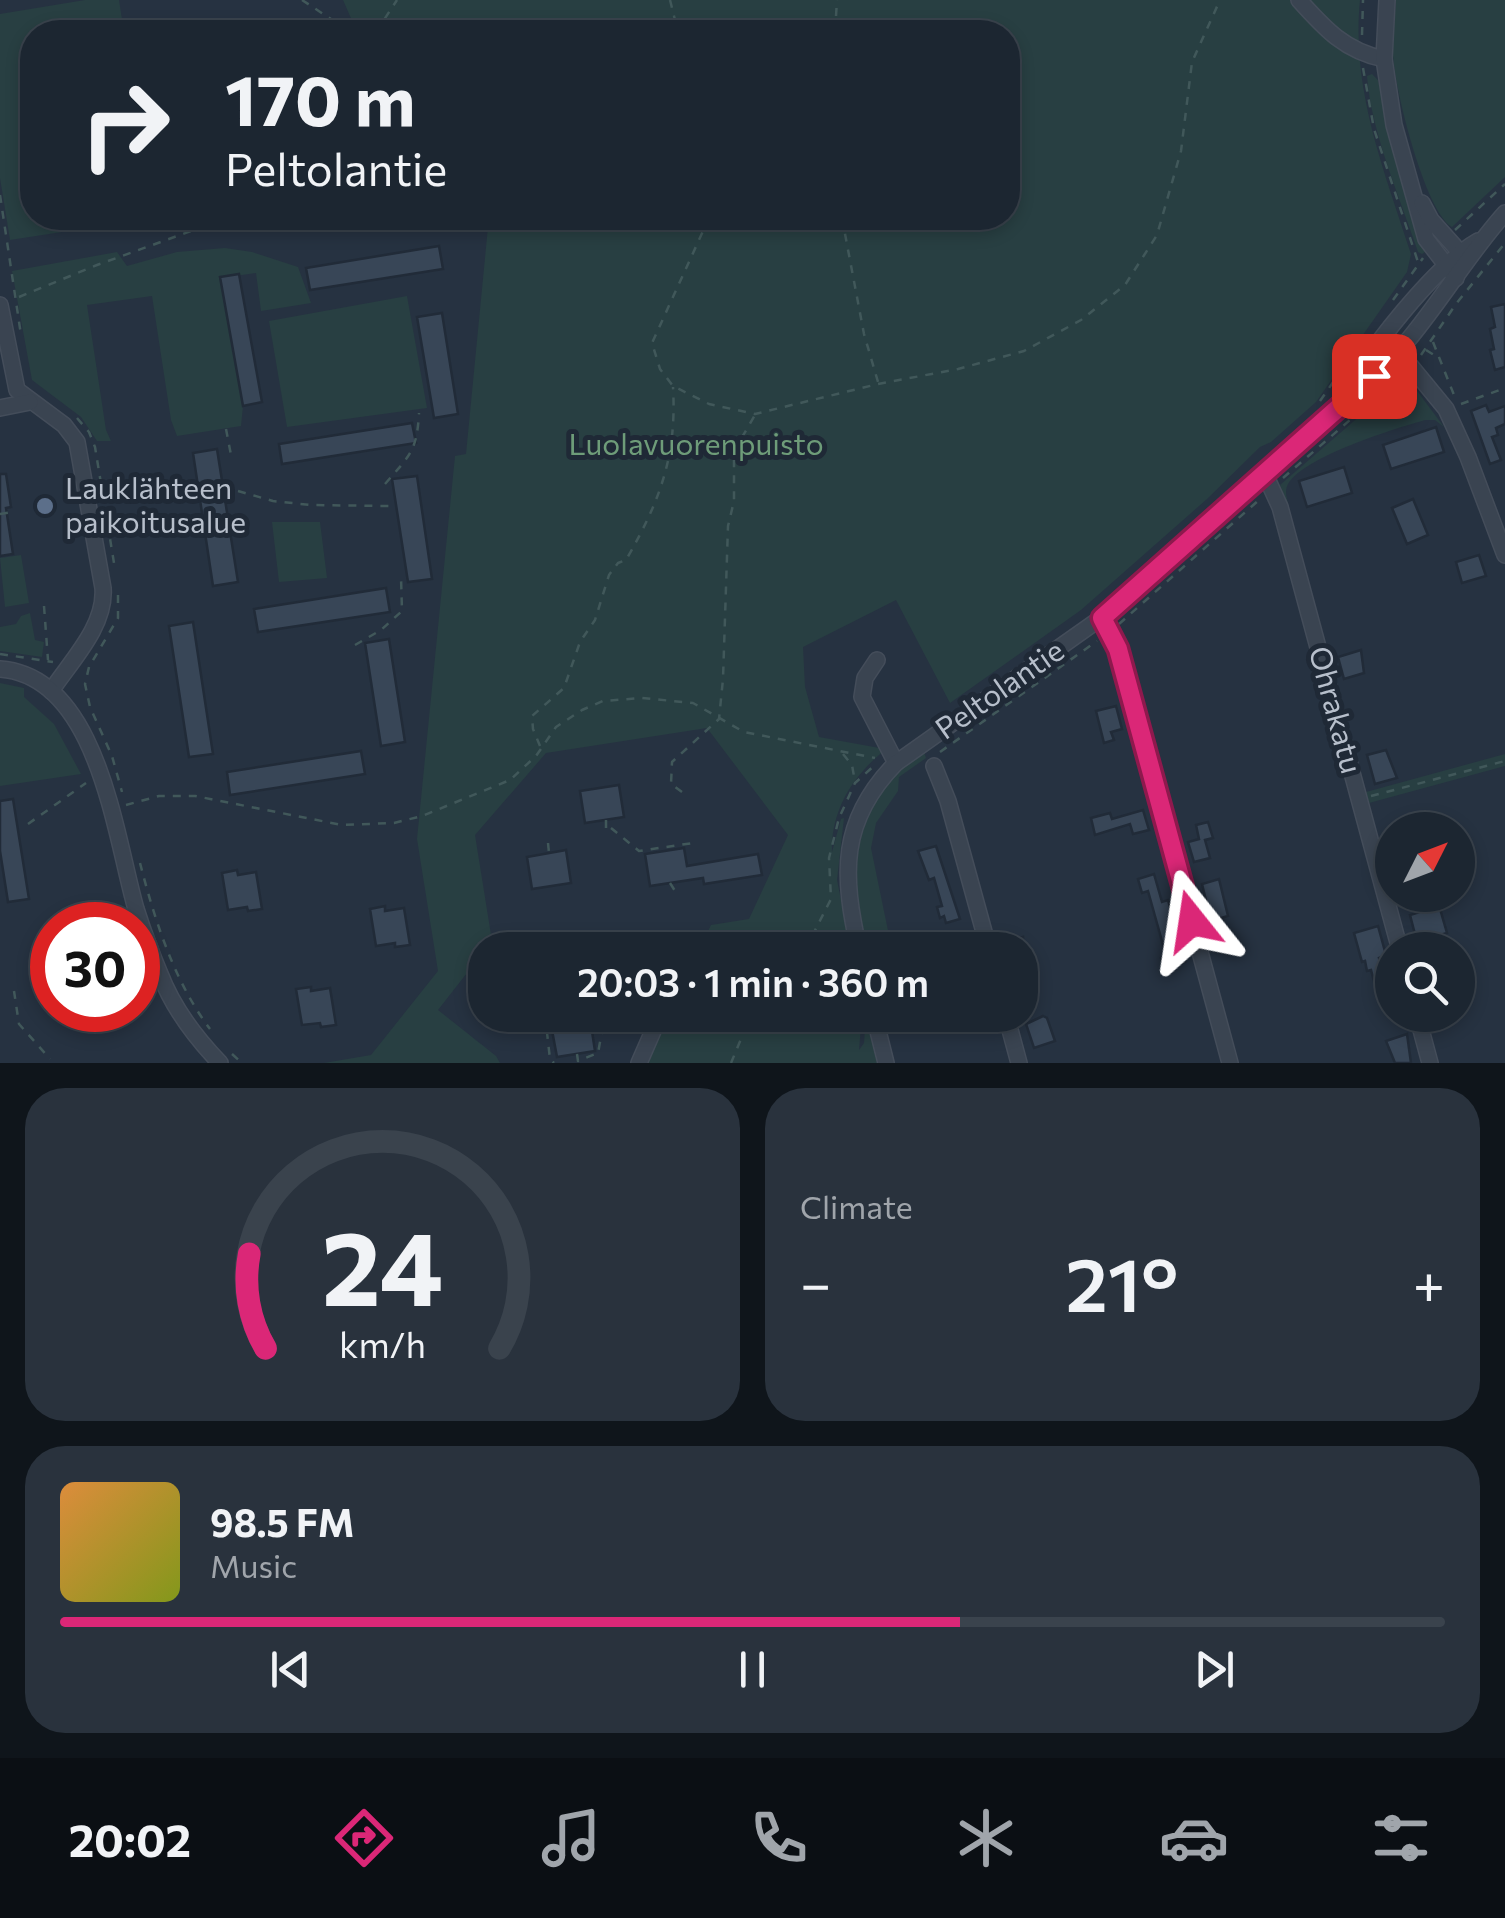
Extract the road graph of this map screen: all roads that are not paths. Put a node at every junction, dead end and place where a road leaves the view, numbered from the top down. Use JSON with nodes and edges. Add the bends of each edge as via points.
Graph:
{"nodes":[{"id":1,"x":1299,"y":0,"type":"edge"},
{"id":2,"x":1387,"y":0,"type":"edge"},
{"id":3,"x":1384,"y":59,"type":"junction"},
{"id":4,"x":1412,"y":186,"type":"junction"},
{"id":5,"x":1505,"y":213,"type":"edge"},
{"id":6,"x":1464,"y":257,"type":"junction"},
{"id":7,"x":1451,"y":272,"type":"junction"},
{"id":8,"x":8,"y":302,"type":"edge"},
{"id":9,"x":1386,"y":336,"type":"junction"},
{"id":10,"x":1398,"y":350,"type":"junction"},
{"id":11,"x":30,"y":402,"type":"junction"},
{"id":12,"x":0,"y":408,"type":"edge"},
{"id":13,"x":1350,"y":408,"type":"junction"},
{"id":14,"x":1264,"y":472,"type":"junction"},
{"id":15,"x":1505,"y":555,"type":"edge"},
{"id":16,"x":1102,"y":618,"type":"junction"},
{"id":17,"x":876,"y":660,"type":"dead end"},
{"id":18,"x":0,"y":669,"type":"edge"},
{"id":19,"x":50,"y":690,"type":"junction"},
{"id":20,"x":889,"y":761,"type":"junction"},
{"id":21,"x":934,"y":766,"type":"dead end"},
{"id":22,"x":856,"y":932,"type":"edge"},
{"id":23,"x":983,"y":932,"type":"edge"},
{"id":24,"x":1395,"y":932,"type":"edge"},
{"id":25,"x":652,"y":1032,"type":"edge"},
{"id":26,"x":878,"y":1032,"type":"edge"},
{"id":27,"x":1011,"y":1032,"type":"edge"},
{"id":28,"x":1422,"y":1032,"type":"edge"},
{"id":29,"x":224,"y":1056,"type":"edge"},
{"id":30,"x":638,"y":1063,"type":"edge"},
{"id":31,"x":886,"y":1063,"type":"edge"},
{"id":32,"x":1019,"y":1063,"type":"edge"},
{"id":33,"x":1230,"y":1063,"type":"edge"},
{"id":34,"x":1430,"y":1063,"type":"edge"}],
"edges":[{"from":1,"to":3,"type":"street","via":[[1342,44]]},
{"from":2,"to":3,"type":"street"},
{"from":3,"to":4,"type":"street"},
{"from":4,"to":6,"type":"street"},
{"from":4,"to":7,"type":"street","via":[[1432,251]]},
{"from":5,"to":6,"type":"street","name":"Peltolantie"},
{"from":6,"to":7,"type":"street","name":"Peltolantie"},
{"from":7,"to":9,"type":"street","name":"Peltolantie"},
{"from":7,"to":10,"type":"street","name":"Peltolantie"},
{"from":8,"to":11,"type":"street","via":[[13,383]]},
{"from":9,"to":10,"type":"street"},
{"from":9,"to":13,"type":"street","name":"Peltolantie","via":[[1352,380]]},
{"from":10,"to":13,"type":"street","name":"Peltolantie","via":[[1358,390]]},
{"from":10,"to":15,"type":"street","via":[[1446,409]]},
{"from":11,"to":12,"type":"street"},
{"from":11,"to":19,"type":"street","via":[[64,426],[81,450],[104,599],[98,620]]},
{"from":13,"to":14,"type":"street","name":"Peltolantie"},
{"from":14,"to":16,"type":"street","name":"Peltolantie"},
{"from":14,"to":24,"type":"street","name":"Ohrakatu","via":[[1280,507]]},
{"from":16,"to":20,"type":"street","name":"Peltolantie"},
{"from":16,"to":33,"type":"street","via":[[1118,649]]},
{"from":17,"to":20,"type":"street","via":[[862,696]]},
{"from":18,"to":19,"type":"street"},
{"from":19,"to":29,"type":"street","via":[[78,725],[99,769],[137,912],[170,997],[191,1029]]},
{"from":20,"to":22,"type":"street","name":"Peltolantie","via":[[850,842],[847,887]]},
{"from":21,"to":23,"type":"street"},
{"from":25,"to":30,"type":"street"},
{"from":26,"to":31,"type":"street"},
{"from":27,"to":32,"type":"street"},
{"from":28,"to":34,"type":"street"}]}
